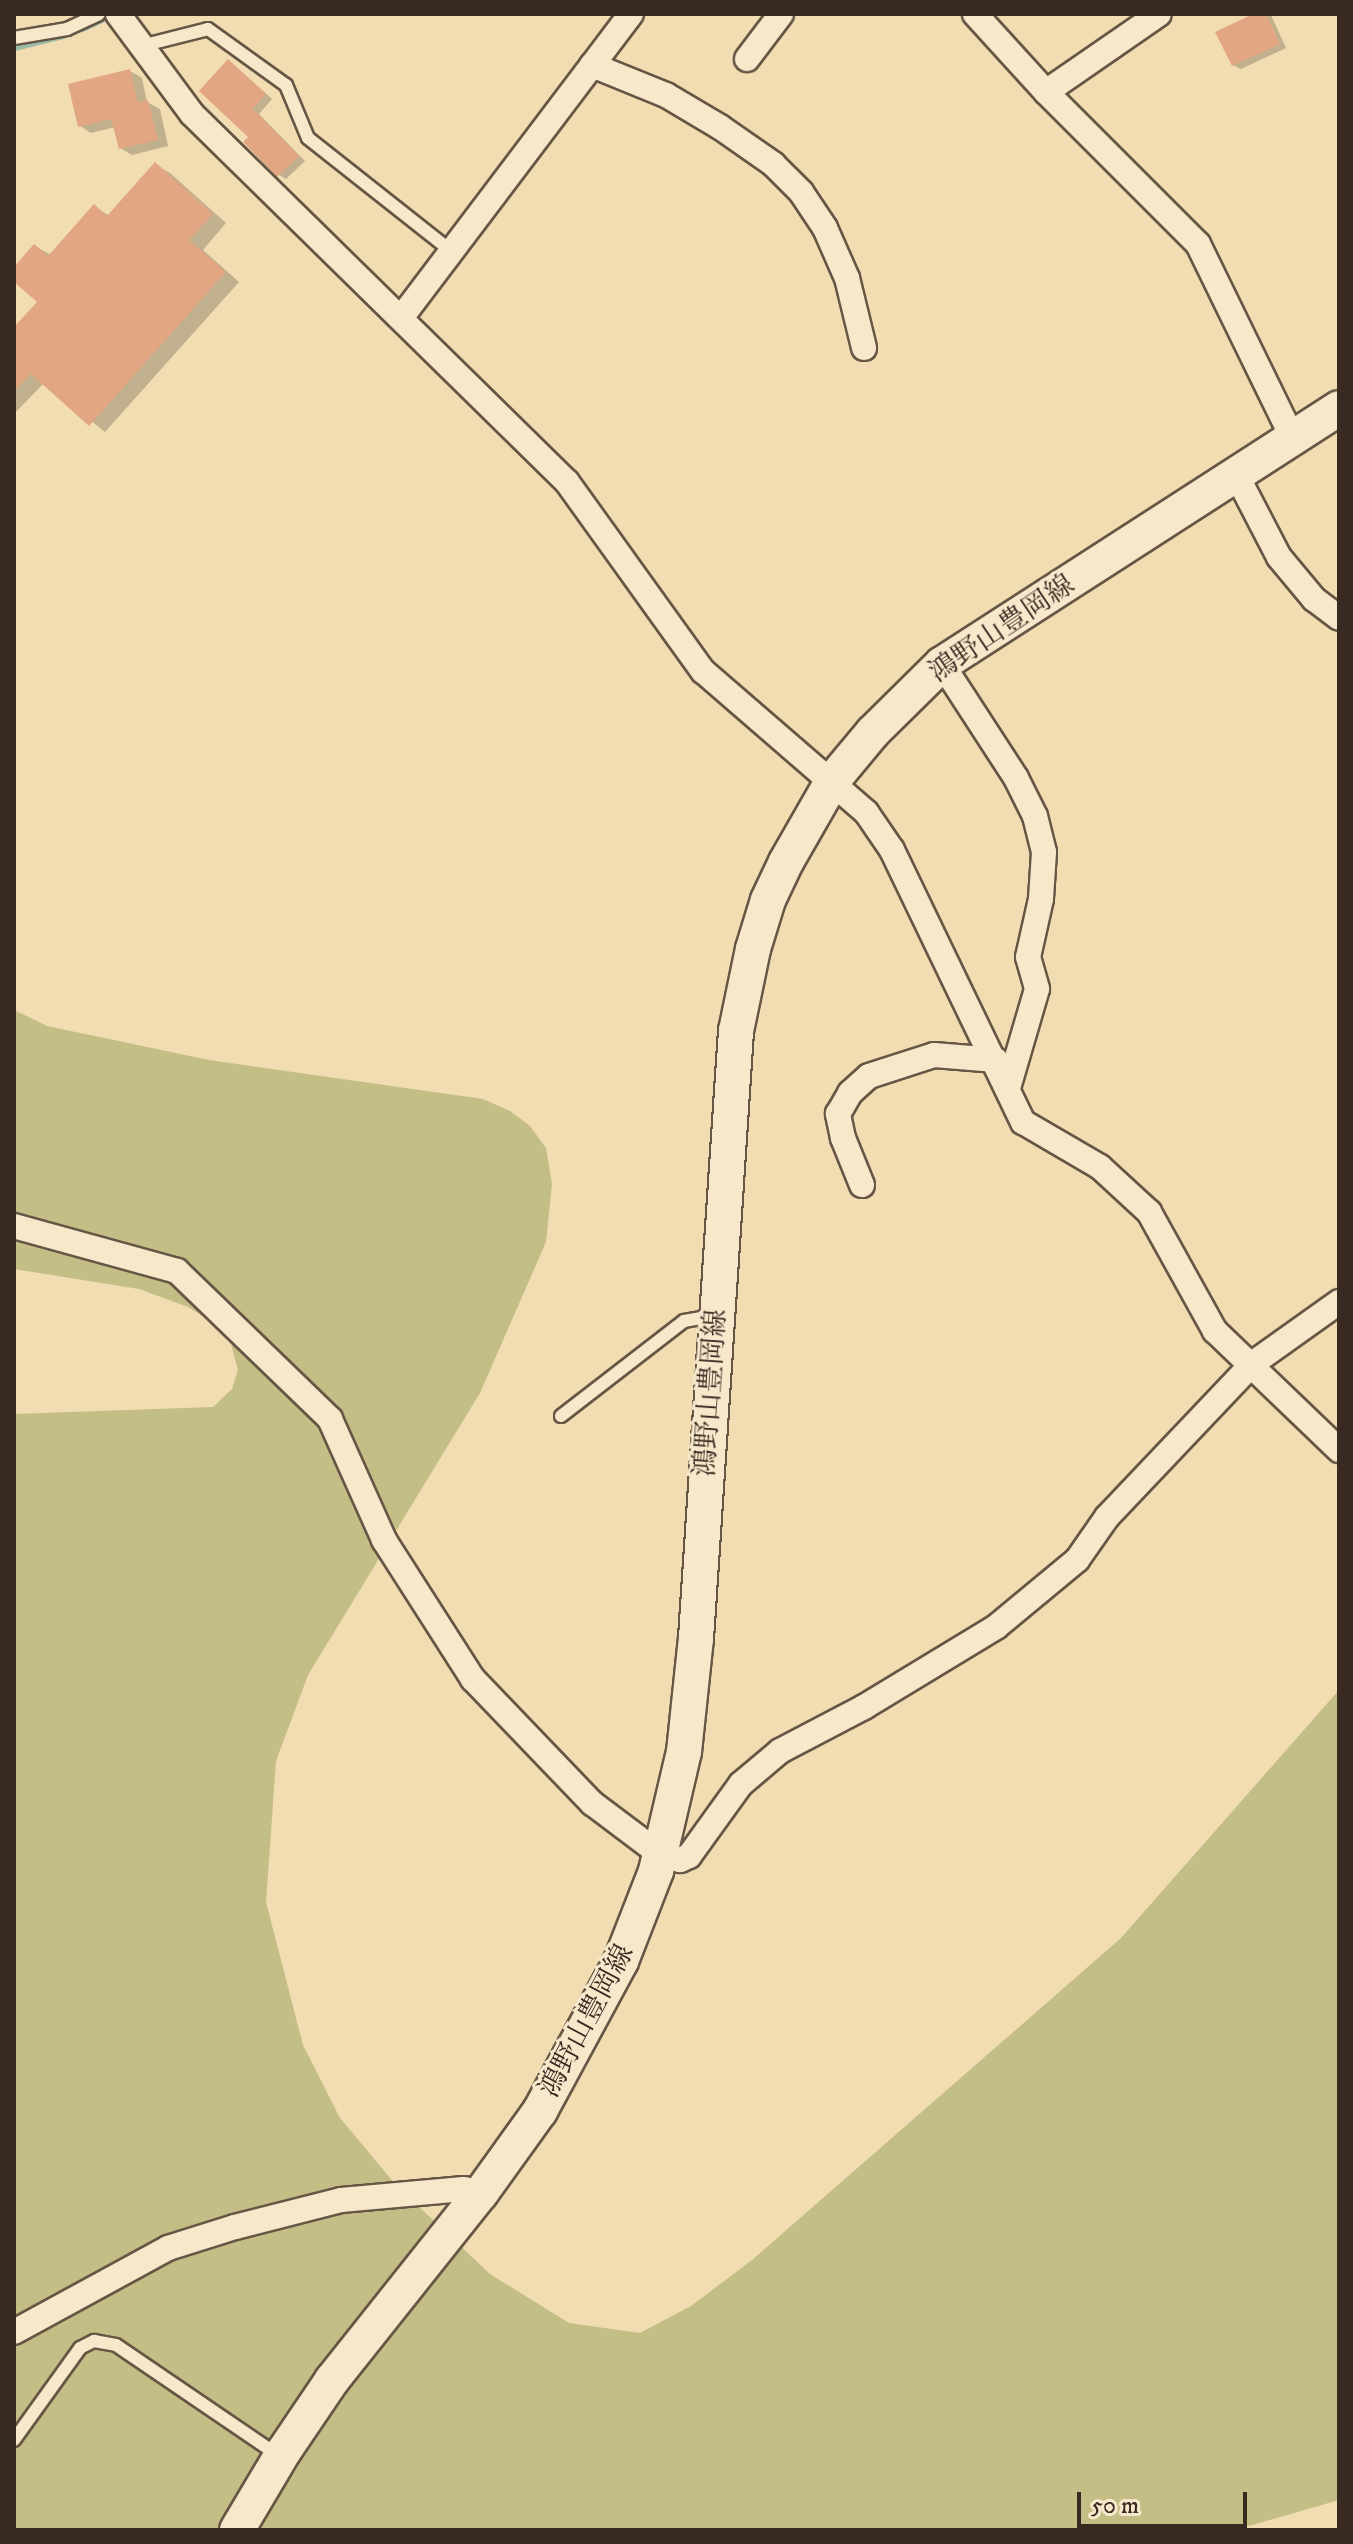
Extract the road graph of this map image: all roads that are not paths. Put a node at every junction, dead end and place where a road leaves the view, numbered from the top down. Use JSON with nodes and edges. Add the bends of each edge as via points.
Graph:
{"nodes":[{"id":1,"x":99,"y":14,"type":"edge"},
{"id":2,"x":118,"y":14,"type":"edge"},
{"id":3,"x":631,"y":14,"type":"edge"},
{"id":4,"x":781,"y":14,"type":"edge"},
{"id":5,"x":975,"y":14,"type":"edge"},
{"id":6,"x":1159,"y":14,"type":"edge"},
{"id":7,"x":14,"y":38,"type":"edge"},
{"id":8,"x":141,"y":46,"type":"junction"},
{"id":9,"x":747,"y":59,"type":"dead end"},
{"id":10,"x":592,"y":65,"type":"junction"},
{"id":11,"x":1046,"y":92,"type":"junction"},
{"id":12,"x":451,"y":251,"type":"junction"},
{"id":13,"x":401,"y":318,"type":"junction"},
{"id":14,"x":864,"y":348,"type":"dead end"},
{"id":15,"x":1339,"y":408,"type":"edge"},
{"id":16,"x":1293,"y":439,"type":"junction"},
{"id":17,"x":1237,"y":476,"type":"junction"},
{"id":18,"x":1339,"y":617,"type":"edge"},
{"id":19,"x":942,"y":664,"type":"junction"},
{"id":20,"x":833,"y":780,"type":"junction"},
{"id":21,"x":996,"y":1060,"type":"junction"},
{"id":22,"x":1008,"y":1088,"type":"junction"},
{"id":23,"x":862,"y":1185,"type":"dead end"},
{"id":24,"x":14,"y":1226,"type":"edge"},
{"id":25,"x":1339,"y":1302,"type":"edge"},
{"id":26,"x":716,"y":1315,"type":"junction"},
{"id":27,"x":1252,"y":1364,"type":"junction"},
{"id":28,"x":561,"y":1416,"type":"dead end"},
{"id":29,"x":1339,"y":1450,"type":"edge"},
{"id":30,"x":660,"y":1854,"type":"junction"},
{"id":31,"x":481,"y":2193,"type":"junction"},
{"id":32,"x":14,"y":2332,"type":"edge"},
{"id":33,"x":14,"y":2440,"type":"edge"},
{"id":34,"x":280,"y":2457,"type":"junction"},
{"id":35,"x":237,"y":2530,"type":"edge"}],
"edges":[{"from":1,"to":7,"type":"lane","via":[[67,29]]},
{"from":2,"to":8,"type":"street"},
{"from":3,"to":10,"type":"street"},
{"from":4,"to":9,"type":"street"},
{"from":5,"to":11,"type":"street"},
{"from":6,"to":11,"type":"street"},
{"from":8,"to":12,"type":"lane","via":[[208,29],[286,85],[308,138]]},
{"from":8,"to":13,"type":"street","via":[[192,114]]},
{"from":10,"to":12,"type":"street"},
{"from":10,"to":14,"type":"street","via":[[666,95],[720,127],[773,164],[801,192],[825,228],[847,278]]},
{"from":11,"to":16,"type":"street","via":[[1198,244]]},
{"from":12,"to":13,"type":"street"},
{"from":13,"to":20,"type":"street","via":[[567,482],[703,671]]},
{"from":15,"to":16,"type":"main road","name":"鴻野山豊岡線"},
{"from":16,"to":17,"type":"main road","name":"鴻野山豊岡線"},
{"from":17,"to":18,"type":"street","via":[[1279,557],[1314,599]]},
{"from":17,"to":19,"type":"main road","name":"鴻野山豊岡線"},
{"from":19,"to":20,"type":"main road","name":"鴻野山豊岡線"},
{"from":19,"to":22,"type":"street","via":[[1016,778],[1035,816],[1044,852],[1041,899],[1028,957],[1037,989]]},
{"from":20,"to":21,"type":"street","via":[[866,812],[892,850]]},
{"from":20,"to":26,"type":"main road","name":"鴻野山豊岡線","via":[[768,900],[744,985]]},
{"from":21,"to":22,"type":"street"},
{"from":21,"to":23,"type":"street","via":[[934,1055],[869,1076],[850,1093],[838,1114]]},
{"from":22,"to":27,"type":"street","via":[[1023,1122],[1100,1167],[1149,1212],[1215,1331]]},
{"from":24,"to":30,"type":"street","via":[[177,1271],[330,1419],[384,1540],[473,1679],[592,1803]]},
{"from":25,"to":27,"type":"street"},
{"from":26,"to":28,"type":"lane","via":[[684,1321]]},
{"from":26,"to":30,"type":"main road","name":"鴻野山豊岡線","via":[[696,1638],[684,1752]]},
{"from":27,"to":29,"type":"street"},
{"from":27,"to":30,"type":"street","via":[[1107,1517],[1077,1560],[996,1627],[780,1751],[741,1784],[689,1856],[680,1860]]},
{"from":30,"to":31,"type":"main road","name":"鴻野山豊岡線","via":[[621,1961],[590,2024],[540,2111]]},
{"from":31,"to":32,"type":"street","via":[[464,2189],[341,2200],[235,2227],[168,2248]]},
{"from":31,"to":34,"type":"main road","name":"鴻野山豊岡線","via":[[332,2380]]},
{"from":33,"to":34,"type":"lane","via":[[80,2348],[94,2341],[116,2345]]},
{"from":34,"to":35,"type":"main road","name":"鴻野山豊岡線"}]}
